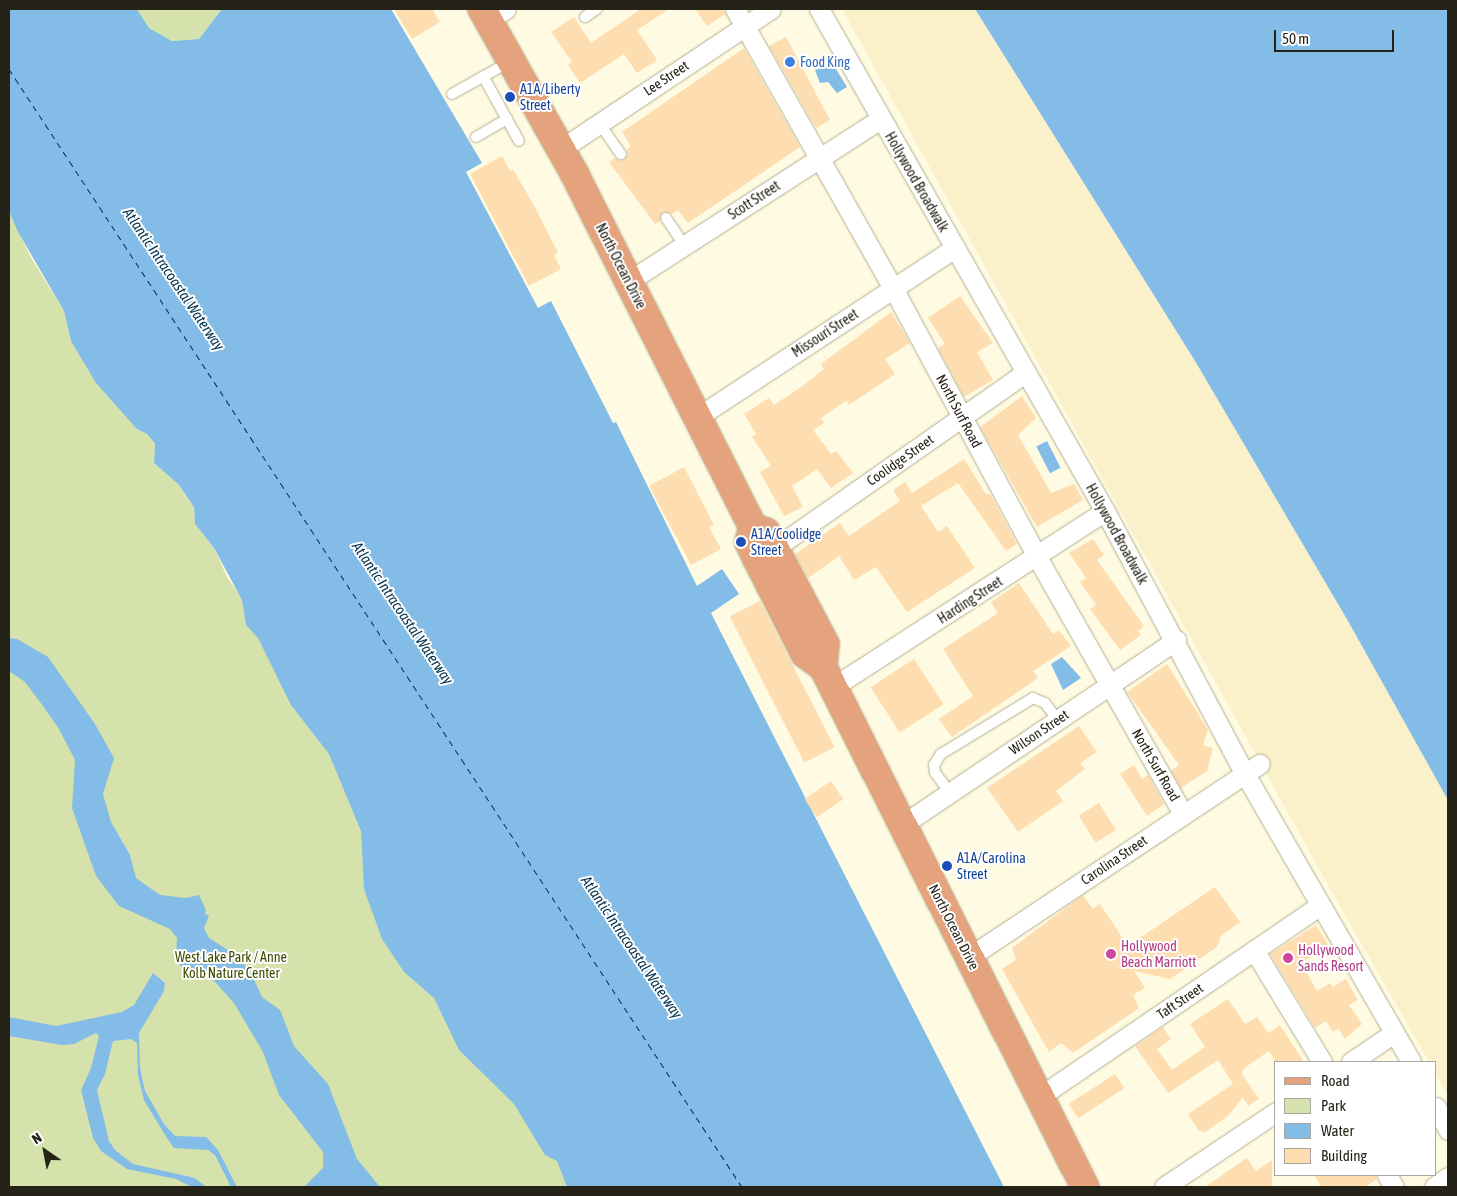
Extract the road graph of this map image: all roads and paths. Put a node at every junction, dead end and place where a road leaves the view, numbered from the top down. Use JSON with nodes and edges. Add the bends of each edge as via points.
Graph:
{"nodes":[{"id":1,"x":597,"y":9,"type":"edge"},
{"id":2,"x":735,"y":9,"type":"edge"},
{"id":3,"x":771,"y":9,"type":"edge"},
{"id":4,"x":819,"y":9,"type":"edge"},
{"id":5,"x":492,"y":12,"type":"edge"},
{"id":6,"x":585,"y":17,"type":"dead end"},
{"id":7,"x":744,"y":26,"type":"junction"},
{"id":8,"x":512,"y":60,"type":"junction"},
{"id":9,"x":483,"y":76,"type":"junction"},
{"id":10,"x":452,"y":94,"type":"dead end"},
{"id":11,"x":507,"y":119,"type":"junction"},
{"id":12,"x":880,"y":119,"type":"junction"},
{"id":13,"x":599,"y":123,"type":"junction"},
{"id":14,"x":476,"y":137,"type":"dead end"},
{"id":15,"x":520,"y":141,"type":"dead end"},
{"id":16,"x":561,"y":149,"type":"junction"},
{"id":17,"x":621,"y":154,"type":"dead end"},
{"id":18,"x":820,"y":158,"type":"junction"},
{"id":19,"x":666,"y":218,"type":"dead end"},
{"id":20,"x":684,"y":246,"type":"junction"},
{"id":21,"x":955,"y":248,"type":"junction"},
{"id":22,"x":629,"y":281,"type":"junction"},
{"id":23,"x":893,"y":288,"type":"junction"},
{"id":24,"x":1025,"y":373,"type":"junction"},
{"id":25,"x":962,"y":417,"type":"junction"},
{"id":26,"x":696,"y":418,"type":"junction"},
{"id":27,"x":1106,"y":511,"type":"junction"},
{"id":28,"x":753,"y":527,"type":"junction"},
{"id":29,"x":775,"y":548,"type":"junction"},
{"id":30,"x":1037,"y":557,"type":"junction"},
{"id":31,"x":1176,"y":640,"type":"junction"},
{"id":32,"x":828,"y":677,"type":"junction"},
{"id":33,"x":1110,"y":684,"type":"junction"},
{"id":34,"x":1057,"y":720,"type":"junction"},
{"id":35,"x":1253,"y":769,"type":"junction"},
{"id":36,"x":950,"y":793,"type":"junction"},
{"id":37,"x":1183,"y":814,"type":"junction"},
{"id":38,"x":902,"y":825,"type":"junction"},
{"id":39,"x":1320,"y":905,"type":"junction"},
{"id":40,"x":1254,"y":950,"type":"junction"},
{"id":41,"x":969,"y":957,"type":"junction"},
{"id":42,"x":1394,"y":1033,"type":"junction"},
{"id":43,"x":1321,"y":1061,"type":"edge"},
{"id":44,"x":1352,"y":1061,"type":"edge"},
{"id":45,"x":1410,"y":1061,"type":"edge"},
{"id":46,"x":1039,"y":1097,"type":"junction"},
{"id":47,"x":1437,"y":1109,"type":"edge"},
{"id":48,"x":1274,"y":1113,"type":"edge"},
{"id":49,"x":1448,"y":1130,"type":"edge"},
{"id":50,"x":1388,"y":1176,"type":"edge"},
{"id":51,"x":1448,"y":1177,"type":"edge"},
{"id":52,"x":1084,"y":1187,"type":"edge"},
{"id":53,"x":1164,"y":1187,"type":"edge"},
{"id":54,"x":1394,"y":1187,"type":"edge"},
{"id":55,"x":1434,"y":1187,"type":"edge"}],
"edges":[{"from":1,"to":6,"type":"lane"},
{"from":2,"to":7,"type":"street","name":"North Surf Road"},
{"from":3,"to":7,"type":"street","name":"Lee Street"},
{"from":4,"to":12,"type":"street","name":"Hollywood Broadwalk"},
{"from":5,"to":8,"type":"main road","name":"North Ocean Drive"},
{"from":7,"to":13,"type":"street","name":"Lee Street"},
{"from":7,"to":18,"type":"street","name":"North Surf Road"},
{"from":8,"to":9,"type":"lane"},
{"from":8,"to":16,"type":"main road","name":"North Ocean Drive"},
{"from":9,"to":10,"type":"lane"},
{"from":9,"to":11,"type":"lane"},
{"from":11,"to":14,"type":"lane"},
{"from":11,"to":15,"type":"lane"},
{"from":12,"to":18,"type":"street","name":"Scott Street"},
{"from":12,"to":21,"type":"street","name":"Hollywood Broadwalk"},
{"from":13,"to":16,"type":"street","name":"Lee Street"},
{"from":13,"to":17,"type":"lane"},
{"from":16,"to":22,"type":"main road","name":"North Ocean Drive"},
{"from":18,"to":20,"type":"street","name":"Scott Street"},
{"from":18,"to":23,"type":"street","name":"North Surf Road"},
{"from":19,"to":20,"type":"lane"},
{"from":20,"to":22,"type":"street","name":"Scott Street"},
{"from":21,"to":23,"type":"street","name":"Missouri Street"},
{"from":21,"to":24,"type":"street","name":"Hollywood Broadwalk"},
{"from":22,"to":26,"type":"main road","name":"North Ocean Drive"},
{"from":23,"to":25,"type":"street","name":"North Surf Road"},
{"from":23,"to":26,"type":"street","name":"Missouri Street"},
{"from":24,"to":25,"type":"street","name":"Coolidge Street"},
{"from":24,"to":27,"type":"street","name":"Hollywood Broadwalk"},
{"from":25,"to":29,"type":"street","name":"Coolidge Street"},
{"from":25,"to":30,"type":"street","name":"North Surf Road"},
{"from":26,"to":28,"type":"main road","name":"North Ocean Drive"},
{"from":27,"to":30,"type":"street","name":"Harding Street"},
{"from":27,"to":31,"type":"street","name":"Hollywood Broadwalk"},
{"from":28,"to":29,"type":"main road","name":"North Ocean Drive","via":[[766,532]]},
{"from":28,"to":32,"type":"main road","name":"North Ocean Drive","via":[[748,542],[756,559],[805,654]]},
{"from":29,"to":32,"type":"main road","name":"North Ocean Drive","via":[[825,644]]},
{"from":30,"to":32,"type":"street","name":"Harding Street"},
{"from":30,"to":33,"type":"street","name":"North Surf Road"},
{"from":31,"to":33,"type":"street","name":"Wilson Street"},
{"from":31,"to":35,"type":"street","name":"Hollywood Broadwalk"},
{"from":32,"to":38,"type":"main road","name":"North Ocean Drive"},
{"from":33,"to":34,"type":"street","name":"Wilson Street"},
{"from":33,"to":37,"type":"street","name":"North Surf Road"},
{"from":34,"to":36,"type":"street","name":"Wilson Street"},
{"from":34,"to":36,"type":"lane","via":[[1045,703],[1033,698],[941,754],[934,765],[935,772]]},
{"from":35,"to":37,"type":"street","name":"Carolina Street"},
{"from":35,"to":39,"type":"street","name":"Hollywood Broadwalk"},
{"from":36,"to":38,"type":"street","name":"Wilson Street"},
{"from":37,"to":41,"type":"street","name":"Carolina Street"},
{"from":38,"to":41,"type":"main road","name":"North Ocean Drive"},
{"from":39,"to":40,"type":"street","name":"Taft Street"},
{"from":39,"to":42,"type":"street","name":"Hollywood Broadwalk"},
{"from":40,"to":43,"type":"street"},
{"from":40,"to":46,"type":"street","name":"Taft Street"},
{"from":41,"to":46,"type":"main road","name":"North Ocean Drive"},
{"from":42,"to":44,"type":"street"},
{"from":42,"to":45,"type":"street","name":"Hollywood Broadwalk"},
{"from":46,"to":52,"type":"main road","name":"North Ocean Drive"},
{"from":47,"to":49,"type":"street"},
{"from":48,"to":53,"type":"street"},
{"from":50,"to":54,"type":"street"},
{"from":51,"to":55,"type":"street"}]}
